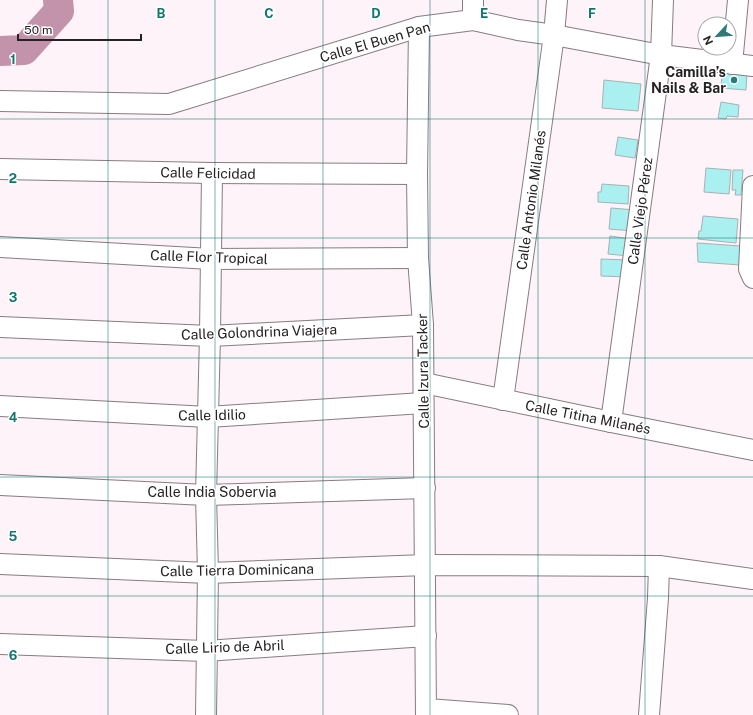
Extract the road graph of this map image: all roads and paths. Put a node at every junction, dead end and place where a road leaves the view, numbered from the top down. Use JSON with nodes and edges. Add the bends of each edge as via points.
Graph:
{"nodes":[{"id":1,"x":474,"y":0,"type":"edge"},
{"id":2,"x":557,"y":0,"type":"edge"},
{"id":3,"x":663,"y":0,"type":"edge"},
{"id":4,"x":738,"y":0,"type":"edge"},
{"id":5,"x":473,"y":20,"type":"junction"},
{"id":6,"x":419,"y":27,"type":"junction"},
{"id":7,"x":554,"y":35,"type":"junction"},
{"id":8,"x":661,"y":54,"type":"junction"},
{"id":9,"x":732,"y":64,"type":"junction"},
{"id":10,"x":753,"y":66,"type":"edge"},
{"id":11,"x":0,"y":101,"type":"edge"},
{"id":12,"x":0,"y":169,"type":"edge"},
{"id":13,"x":212,"y":173,"type":"junction"},
{"id":14,"x":417,"y":174,"type":"junction"},
{"id":15,"x":753,"y":186,"type":"edge"},
{"id":16,"x":0,"y":247,"type":"edge"},
{"id":17,"x":418,"y":258,"type":"junction"},
{"id":18,"x":211,"y":259,"type":"junction"},
{"id":19,"x":753,"y":278,"type":"edge"},
{"id":20,"x":423,"y":325,"type":"junction"},
{"id":21,"x":0,"y":327,"type":"edge"},
{"id":22,"x":210,"y":336,"type":"junction"},
{"id":23,"x":424,"y":382,"type":"junction"},
{"id":24,"x":503,"y":400,"type":"junction"},
{"id":25,"x":423,"y":403,"type":"junction"},
{"id":26,"x":0,"y":406,"type":"edge"},
{"id":27,"x":208,"y":417,"type":"junction"},
{"id":28,"x":611,"y":422,"type":"junction"},
{"id":29,"x":753,"y":450,"type":"edge"},
{"id":30,"x":0,"y":485,"type":"edge"},
{"id":31,"x":425,"y":488,"type":"junction"},
{"id":32,"x":206,"y":495,"type":"junction"},
{"id":33,"x":0,"y":564,"type":"edge"},
{"id":34,"x":426,"y":565,"type":"junction"},
{"id":35,"x":659,"y":566,"type":"junction"},
{"id":36,"x":208,"y":573,"type":"junction"},
{"id":37,"x":753,"y":579,"type":"edge"},
{"id":38,"x":426,"y":636,"type":"junction"},
{"id":39,"x":0,"y":644,"type":"edge"},
{"id":40,"x":206,"y":651,"type":"junction"},
{"id":41,"x":427,"y":712,"type":"edge"},
{"id":42,"x":206,"y":715,"type":"edge"},
{"id":43,"x":508,"y":715,"type":"edge"},
{"id":44,"x":649,"y":715,"type":"edge"}],
"edges":[{"from":1,"to":5,"type":"street"},
{"from":2,"to":7,"type":"street","name":"Calle Antonio Milanés"},
{"from":3,"to":8,"type":"street","name":"Calle Viejo Pérez"},
{"from":4,"to":9,"type":"street"},
{"from":5,"to":6,"type":"street","name":"Calle El Buen Pan"},
{"from":5,"to":7,"type":"street","name":"Calle El Buen Pan"},
{"from":6,"to":11,"type":"street","name":"Calle El Buen Pan","via":[[169,104]]},
{"from":6,"to":14,"type":"street","name":"Calle Izura Tacker"},
{"from":7,"to":8,"type":"street","name":"Calle El Buen Pan"},
{"from":7,"to":24,"type":"street","name":"Calle Antonio Milanés"},
{"from":8,"to":9,"type":"street","name":"Calle El Buen Pan"},
{"from":8,"to":28,"type":"street","name":"Calle Viejo Pérez"},
{"from":9,"to":10,"type":"street","name":"Calle El Buen Pan"},
{"from":12,"to":13,"type":"street","name":"Calle Felicidad"},
{"from":13,"to":14,"type":"street","name":"Calle Felicidad"},
{"from":13,"to":18,"type":"street"},
{"from":14,"to":17,"type":"street","name":"Calle Izura Tacker"},
{"from":15,"to":19,"type":"street","via":[[749,269]]},
{"from":16,"to":18,"type":"street","name":"Calle Flor Tropical"},
{"from":17,"to":18,"type":"street","name":"Calle Flor Tropical"},
{"from":17,"to":20,"type":"street","name":"Calle Izura Tacker"},
{"from":18,"to":22,"type":"street"},
{"from":20,"to":22,"type":"street","name":"Calle Golondrina Viajera"},
{"from":20,"to":23,"type":"street","name":"Calle Izura Tacker"},
{"from":21,"to":22,"type":"street","name":"Calle Golondrina Viajera"},
{"from":22,"to":27,"type":"street"},
{"from":23,"to":24,"type":"street","name":"Calle Titina Milanés"},
{"from":23,"to":25,"type":"street","name":"Calle Izura Tacker"},
{"from":24,"to":28,"type":"street","name":"Calle Titina Milanés"},
{"from":25,"to":27,"type":"street","name":"Calle Idilio"},
{"from":25,"to":31,"type":"street","name":"Calle Izura Tacker"},
{"from":26,"to":27,"type":"street","name":"Calle Idilio"},
{"from":27,"to":32,"type":"street"},
{"from":28,"to":29,"type":"street","name":"Calle Titina Milanés"},
{"from":30,"to":32,"type":"street","name":"Calle India Sobervia"},
{"from":31,"to":32,"type":"street","name":"Calle India Sobervia"},
{"from":31,"to":34,"type":"street","name":"Calle Izura Tacker"},
{"from":32,"to":36,"type":"street"},
{"from":33,"to":36,"type":"street","name":"Calle Tierra Dominicana"},
{"from":34,"to":35,"type":"street","name":"Calle Tierra Dominicana"},
{"from":34,"to":36,"type":"street","name":"Calle Tierra Dominicana"},
{"from":34,"to":38,"type":"street","name":"Calle Izura Tacker"},
{"from":35,"to":37,"type":"street","name":"Calle Tierra Dominicana"},
{"from":35,"to":44,"type":"street"},
{"from":36,"to":40,"type":"street"},
{"from":38,"to":40,"type":"street","name":"Calle Lirio de Abril"},
{"from":38,"to":41,"type":"street","name":"Calle Izura Tacker"},
{"from":39,"to":40,"type":"street","name":"Calle Lirio de Abril"},
{"from":40,"to":42,"type":"street"},
{"from":41,"to":43,"type":"street"}]}
